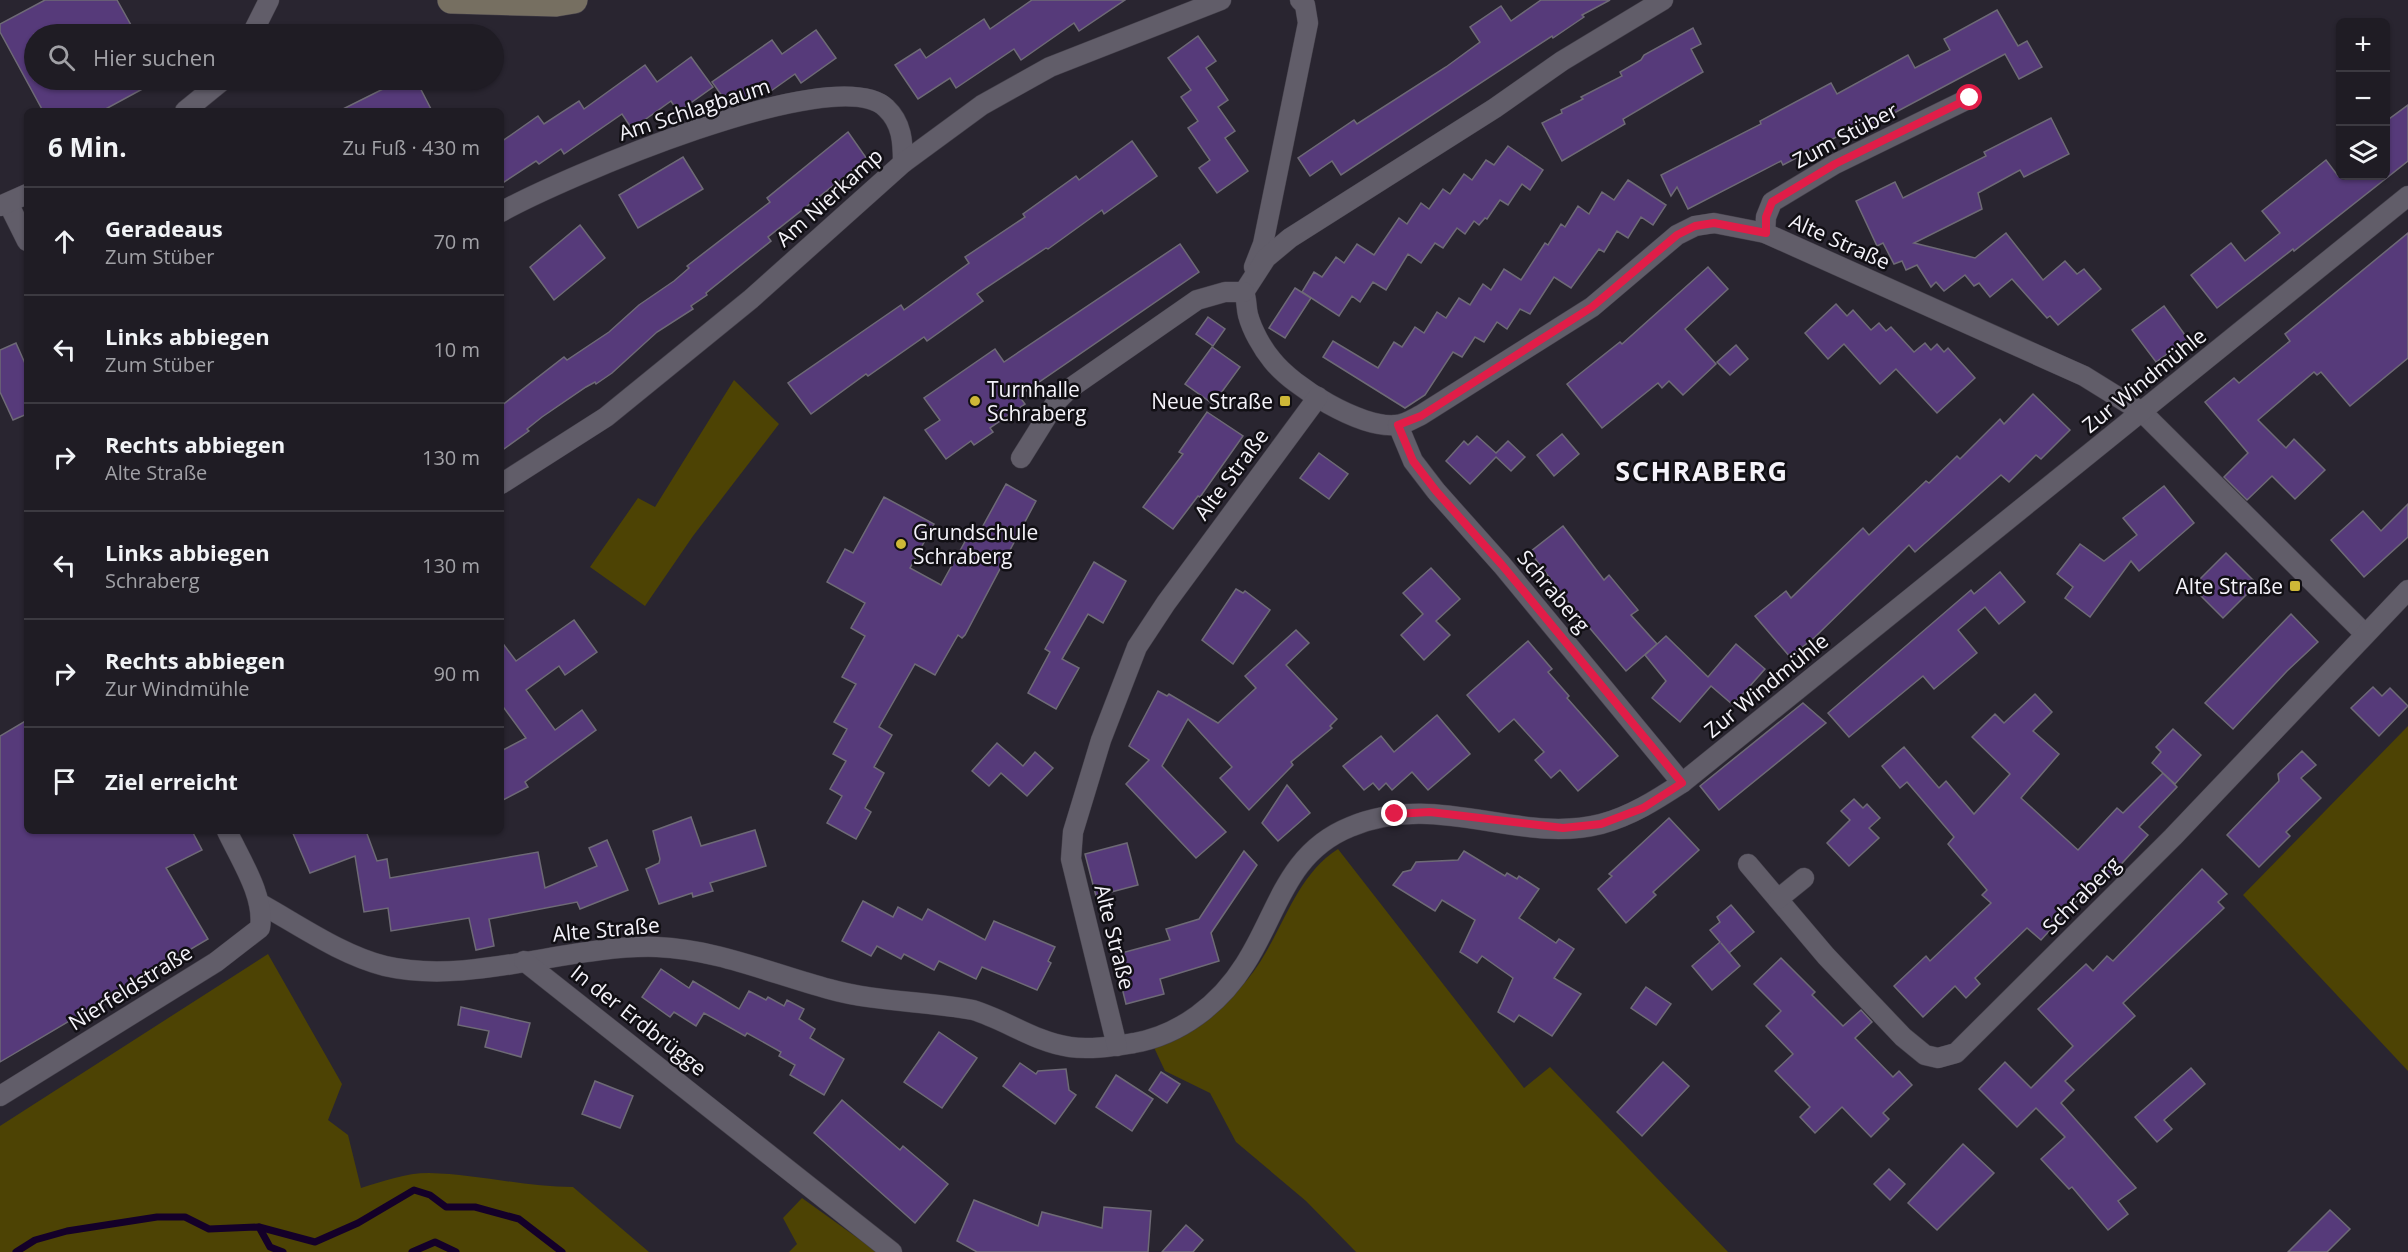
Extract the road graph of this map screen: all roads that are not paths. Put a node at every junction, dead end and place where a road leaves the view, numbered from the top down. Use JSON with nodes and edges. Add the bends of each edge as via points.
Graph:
{"nodes":[{"id":1,"x":269,"y":0,"type":"edge"},
{"id":2,"x":451,"y":0,"type":"edge"},
{"id":3,"x":574,"y":0,"type":"edge"},
{"id":4,"x":1221,"y":0,"type":"edge"},
{"id":5,"x":1300,"y":0,"type":"edge"},
{"id":6,"x":1663,"y":0,"type":"edge"},
{"id":7,"x":257,"y":24,"type":"edge"},
{"id":8,"x":211,"y":90,"type":"edge"},
{"id":9,"x":1970,"y":98,"type":"dead end"},
{"id":10,"x":188,"y":108,"type":"edge"},
{"id":11,"x":903,"y":163,"type":"junction"},
{"id":12,"x":24,"y":195,"type":"edge"},
{"id":13,"x":2408,"y":196,"type":"edge"},
{"id":14,"x":4,"y":205,"type":"edge"},
{"id":15,"x":504,"y":210,"type":"edge"},
{"id":16,"x":1766,"y":233,"type":"junction"},
{"id":17,"x":24,"y":236,"type":"edge"},
{"id":18,"x":1244,"y":292,"type":"junction"},
{"id":19,"x":1318,"y":397,"type":"junction"},
{"id":20,"x":2142,"y":412,"type":"junction"},
{"id":21,"x":1398,"y":425,"type":"junction"},
{"id":22,"x":1022,"y":458,"type":"dead end"},
{"id":23,"x":504,"y":482,"type":"edge"},
{"id":24,"x":2408,"y":590,"type":"edge"},
{"id":25,"x":2365,"y":634,"type":"junction"},
{"id":26,"x":1682,"y":783,"type":"junction"},
{"id":27,"x":228,"y":834,"type":"edge"},
{"id":28,"x":1748,"y":864,"type":"dead end"},
{"id":29,"x":1804,"y":878,"type":"dead end"},
{"id":30,"x":1778,"y":899,"type":"junction"},
{"id":31,"x":259,"y":903,"type":"junction"},
{"id":32,"x":524,"y":961,"type":"junction"},
{"id":33,"x":1117,"y":1046,"type":"junction"},
{"id":34,"x":0,"y":1096,"type":"edge"},
{"id":35,"x":892,"y":1252,"type":"edge"}],
"edges":[{"from":1,"to":7,"type":"street"},
{"from":2,"to":3,"type":"main road"},
{"from":4,"to":11,"type":"street","name":"Am Nierkamp","via":[[1050,67],[982,105]]},
{"from":5,"to":18,"type":"street","via":[[1305,5],[1308,23],[1263,244]]},
{"from":6,"to":18,"type":"street","via":[[1290,238],[1266,258]]},
{"from":8,"to":10,"type":"street"},
{"from":9,"to":16,"type":"street","name":"Zum Stüber","via":[[1835,164],[1772,202],[1766,217]]},
{"from":11,"to":15,"type":"street","name":"Am Schlagbaum","via":[[902,134],[886,107],[856,96],[773,105],[623,157]]},
{"from":11,"to":23,"type":"street","name":"Am Nierkamp","via":[[751,299],[606,417]]},
{"from":12,"to":14,"type":"street"},
{"from":13,"to":20,"type":"street","name":"Zur Windmühle"},
{"from":14,"to":17,"type":"street"},
{"from":16,"to":20,"type":"street","name":"Alte Straße","via":[[2084,376]]},
{"from":16,"to":21,"type":"street","name":"Alte Straße","via":[[1714,223],[1695,226],[1677,235],[1592,307],[1421,416]]},
{"from":18,"to":19,"type":"street","via":[[1248,315],[1271,359],[1289,379]]},
{"from":18,"to":22,"type":"street","via":[[1225,292],[1197,300],[1069,389],[1056,402]]},
{"from":19,"to":21,"type":"street","via":[[1361,419]]},
{"from":19,"to":33,"type":"street","name":"Alte Straße","via":[[1137,647],[1092,770],[1073,832],[1071,859]]},
{"from":20,"to":25,"type":"street","name":"Alte Straße"},
{"from":20,"to":26,"type":"street","name":"Zur Windmühle"},
{"from":21,"to":26,"type":"street","name":"Schraberg","via":[[1413,461],[1436,491]]},
{"from":24,"to":25,"type":"street","name":"Schraberg"},
{"from":25,"to":30,"type":"street","name":"Schraberg","via":[[2173,837],[1956,1053],[1938,1058],[1925,1054],[1903,1037]]},
{"from":26,"to":33,"type":"street","name":"Zur Windmühle","via":[[1643,808],[1601,824],[1563,828],[1430,812],[1395,814],[1348,827],[1322,843],[1296,868],[1246,964],[1216,1001],[1166,1035]]},
{"from":27,"to":31,"type":"street"},
{"from":28,"to":30,"type":"street","name":"Schraberg"},
{"from":29,"to":30,"type":"street"},
{"from":31,"to":32,"type":"street","via":[[338,946],[385,966],[450,970]]},
{"from":31,"to":34,"type":"street","name":"Nierfeldstraße","via":[[262,917],[254,935]]},
{"from":32,"to":33,"type":"street","name":"Alte Straße","via":[[628,948],[673,948],[840,992],[973,1010],[1064,1046]]},
{"from":32,"to":35,"type":"street","name":"In der Erdbrügge"}]}
